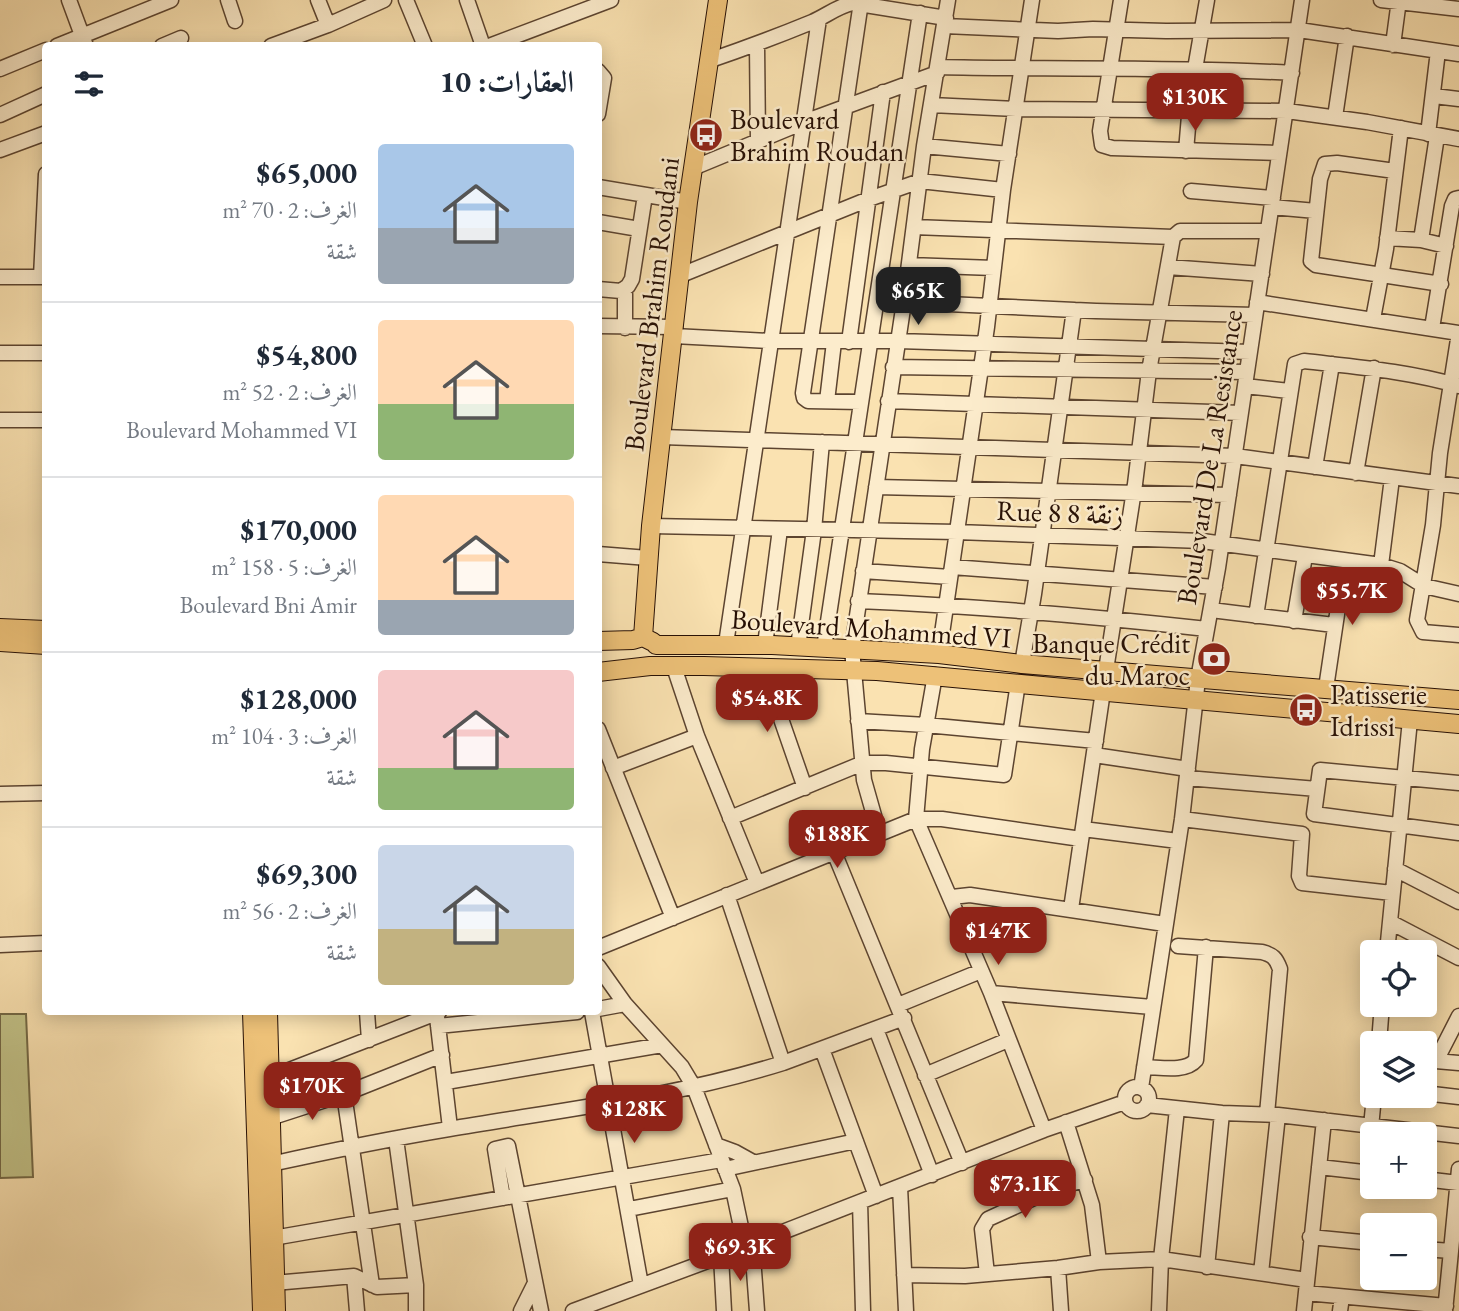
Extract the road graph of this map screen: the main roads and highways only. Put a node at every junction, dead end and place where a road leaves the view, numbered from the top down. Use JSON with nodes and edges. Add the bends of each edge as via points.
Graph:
{"nodes":[{"id":1,"x":716,"y":0,"type":"edge"},
{"id":2,"x":0,"y":628,"type":"edge"},
{"id":3,"x":42,"y":630,"type":"edge"},
{"id":4,"x":602,"y":641,"type":"edge"},
{"id":5,"x":644,"y":641,"type":"junction"},
{"id":6,"x":0,"y":642,"type":"edge"},
{"id":7,"x":42,"y":645,"type":"edge"},
{"id":8,"x":644,"y":667,"type":"junction"},
{"id":9,"x":602,"y":672,"type":"edge"},
{"id":10,"x":1459,"y":700,"type":"edge"},
{"id":11,"x":1459,"y":724,"type":"edge"},
{"id":12,"x":252,"y":1015,"type":"edge"},
{"id":13,"x":268,"y":1015,"type":"edge"},
{"id":14,"x":261,"y":1081,"type":"junction"},
{"id":15,"x":262,"y":1311,"type":"edge"},
{"id":16,"x":276,"y":1311,"type":"edge"}],
"edges":[{"from":1,"to":5,"type":"main road","name":"Boulevard Brahim Roudani","via":[[651,526]]},
{"from":2,"to":3,"type":"main road"},
{"from":4,"to":5,"type":"main road","name":"Boulevard Mohammed VI"},
{"from":5,"to":8,"type":"main road","via":[[656,659]]},
{"from":5,"to":8,"type":"main road","via":[[627,648],[627,658]]},
{"from":5,"to":10,"type":"main road","name":"Boulevard Mohammed VI","via":[[939,654]]},
{"from":6,"to":7,"type":"main road"},
{"from":8,"to":9,"type":"main road","name":"Boulevard Mohammed VI"},
{"from":8,"to":11,"type":"main road","name":"Boulevard Mohammed VI","via":[[935,675]]},
{"from":12,"to":14,"type":"main road"},
{"from":13,"to":14,"type":"main road"},
{"from":14,"to":15,"type":"main road"},
{"from":14,"to":16,"type":"main road","via":[[270,1118]]}]}
